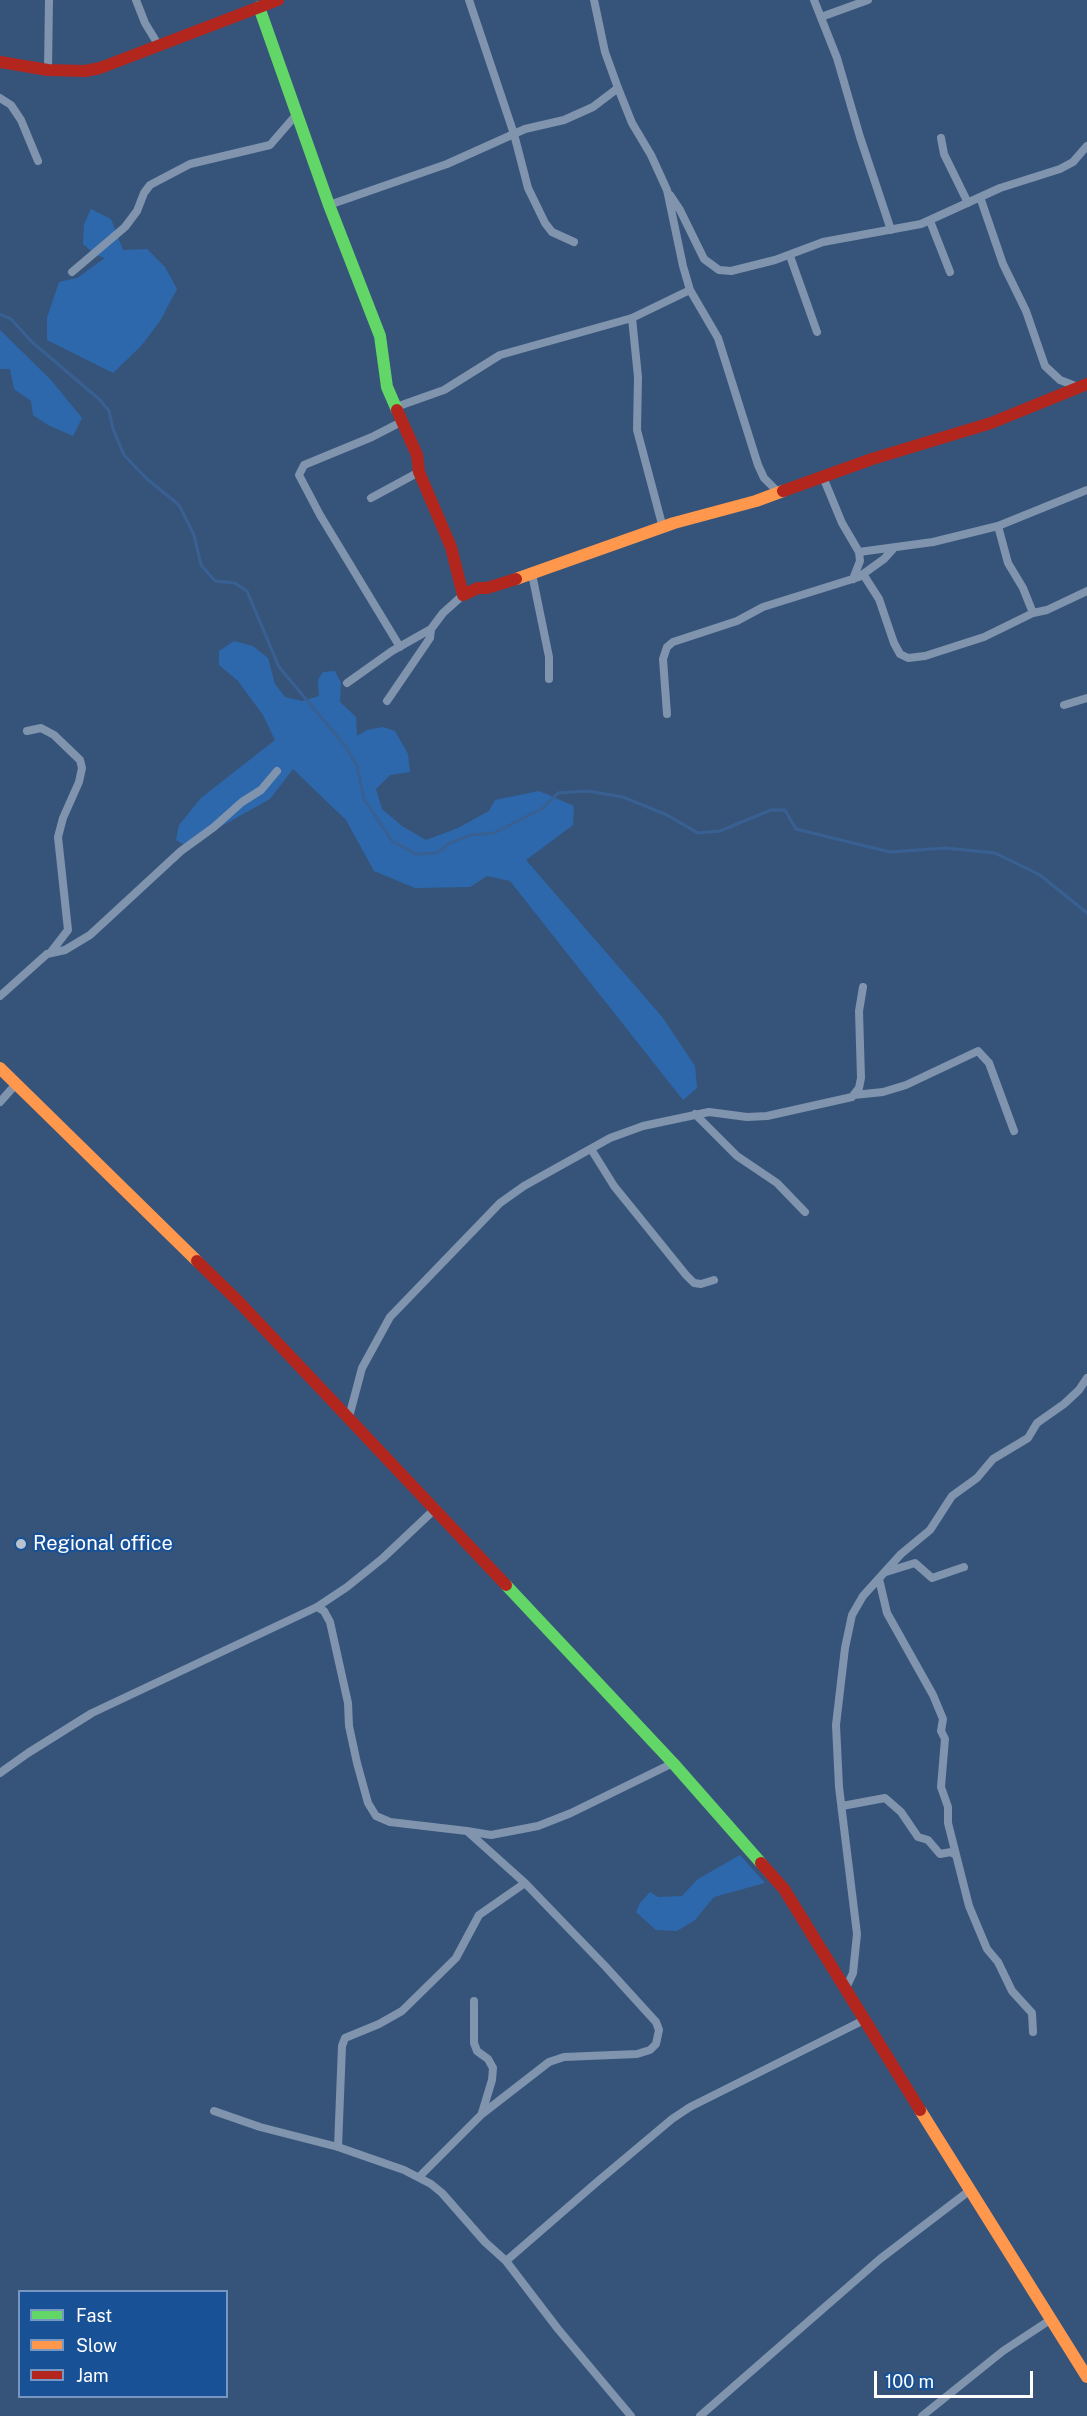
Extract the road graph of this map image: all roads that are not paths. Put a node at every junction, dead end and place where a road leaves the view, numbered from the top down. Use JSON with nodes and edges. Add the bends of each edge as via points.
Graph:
{"nodes":[{"id":1,"x":49,"y":0,"type":"edge"},
{"id":2,"x":136,"y":0,"type":"edge"},
{"id":3,"x":278,"y":0,"type":"edge"},
{"id":4,"x":469,"y":0,"type":"edge"},
{"id":5,"x":594,"y":0,"type":"edge"},
{"id":6,"x":814,"y":0,"type":"edge"},
{"id":7,"x":868,"y":0,"type":"edge"},
{"id":8,"x":259,"y":8,"type":"junction"},
{"id":9,"x":821,"y":17,"type":"junction"},
{"id":10,"x":159,"y":46,"type":"junction"},
{"id":11,"x":0,"y":62,"type":"edge"},
{"id":12,"x":48,"y":70,"type":"junction"},
{"id":13,"x":618,"y":88,"type":"junction"},
{"id":14,"x":0,"y":98,"type":"edge"},
{"id":15,"x":296,"y":115,"type":"junction"},
{"id":16,"x":514,"y":134,"type":"junction"},
{"id":17,"x":941,"y":138,"type":"dead end"},
{"id":18,"x":1086,"y":151,"type":"edge"},
{"id":19,"x":39,"y":161,"type":"dead end"},
{"id":20,"x":667,"y":190,"type":"junction"},
{"id":21,"x":980,"y":197,"type":"junction"},
{"id":22,"x":968,"y":203,"type":"junction"},
{"id":23,"x":329,"y":205,"type":"junction"},
{"id":24,"x":930,"y":221,"type":"junction"},
{"id":25,"x":891,"y":230,"type":"junction"},
{"id":26,"x":574,"y":242,"type":"dead end"},
{"id":27,"x":790,"y":256,"type":"junction"},
{"id":28,"x":72,"y":272,"type":"dead end"},
{"id":29,"x":950,"y":272,"type":"dead end"},
{"id":30,"x":690,"y":290,"type":"junction"},
{"id":31,"x":632,"y":318,"type":"junction"},
{"id":32,"x":817,"y":332,"type":"dead end"},
{"id":33,"x":1083,"y":386,"type":"edge"},
{"id":34,"x":396,"y":407,"type":"junction"},
{"id":35,"x":403,"y":421,"type":"junction"},
{"id":36,"x":419,"y":472,"type":"junction"},
{"id":37,"x":823,"y":477,"type":"junction"},
{"id":38,"x":1087,"y":490,"type":"edge"},
{"id":39,"x":779,"y":493,"type":"junction"},
{"id":40,"x":371,"y":498,"type":"dead end"},
{"id":41,"x":998,"y":526,"type":"junction"},
{"id":42,"x":663,"y":528,"type":"junction"},
{"id":43,"x":893,"y":549,"type":"junction"},
{"id":44,"x":859,"y":552,"type":"junction"},
{"id":45,"x":532,"y":574,"type":"junction"},
{"id":46,"x":863,"y":574,"type":"junction"},
{"id":47,"x":853,"y":579,"type":"junction"},
{"id":48,"x":1087,"y":591,"type":"edge"},
{"id":49,"x":463,"y":595,"type":"junction"},
{"id":50,"x":1033,"y":613,"type":"junction"},
{"id":51,"x":432,"y":629,"type":"junction"},
{"id":52,"x":400,"y":647,"type":"junction"},
{"id":53,"x":549,"y":679,"type":"dead end"},
{"id":54,"x":346,"y":683,"type":"dead end"},
{"id":55,"x":1087,"y":698,"type":"edge"},
{"id":56,"x":387,"y":701,"type":"dead end"},
{"id":57,"x":1064,"y":705,"type":"dead end"},
{"id":58,"x":667,"y":714,"type":"dead end"},
{"id":59,"x":27,"y":731,"type":"dead end"},
{"id":60,"x":277,"y":771,"type":"dead end"},
{"id":61,"x":51,"y":952,"type":"junction"},
{"id":62,"x":863,"y":987,"type":"dead end"},
{"id":63,"x":0,"y":996,"type":"edge"},
{"id":64,"x":0,"y":1068,"type":"edge"},
{"id":65,"x":16,"y":1084,"type":"junction"},
{"id":66,"x":854,"y":1095,"type":"junction"},
{"id":67,"x":0,"y":1102,"type":"edge"},
{"id":68,"x":695,"y":1114,"type":"junction"},
{"id":69,"x":1014,"y":1131,"type":"dead end"},
{"id":70,"x":591,"y":1149,"type":"junction"},
{"id":71,"x":805,"y":1212,"type":"dead end"},
{"id":72,"x":714,"y":1280,"type":"dead end"},
{"id":73,"x":1087,"y":1378,"type":"edge"},
{"id":74,"x":349,"y":1417,"type":"junction"},
{"id":75,"x":436,"y":1508,"type":"junction"},
{"id":76,"x":964,"y":1567,"type":"dead end"},
{"id":77,"x":883,"y":1576,"type":"junction"},
{"id":78,"x":317,"y":1607,"type":"junction"},
{"id":79,"x":673,"y":1762,"type":"junction"},
{"id":80,"x":0,"y":1773,"type":"edge"},
{"id":81,"x":842,"y":1806,"type":"junction"},
{"id":82,"x":466,"y":1831,"type":"junction"},
{"id":83,"x":956,"y":1855,"type":"junction"},
{"id":84,"x":525,"y":1882,"type":"junction"},
{"id":85,"x":845,"y":1990,"type":"junction"},
{"id":86,"x":474,"y":2001,"type":"dead end"},
{"id":87,"x":864,"y":2020,"type":"junction"},
{"id":88,"x":1033,"y":2032,"type":"dead end"},
{"id":89,"x":214,"y":2110,"type":"dead end"},
{"id":90,"x":482,"y":2114,"type":"junction"},
{"id":91,"x":338,"y":2147,"type":"junction"},
{"id":92,"x":419,"y":2177,"type":"junction"},
{"id":93,"x":969,"y":2191,"type":"junction"},
{"id":94,"x":506,"y":2261,"type":"junction"},
{"id":95,"x":1050,"y":2320,"type":"junction"},
{"id":96,"x":1083,"y":2363,"type":"edge"},
{"id":97,"x":1087,"y":2377,"type":"edge"},
{"id":98,"x":631,"y":2416,"type":"edge"},
{"id":99,"x":700,"y":2416,"type":"edge"},
{"id":100,"x":922,"y":2416,"type":"edge"}],
"edges":[{"from":1,"to":12,"type":"street"},
{"from":2,"to":10,"type":"street"},
{"from":3,"to":8,"type":"street"},
{"from":4,"to":16,"type":"street"},
{"from":5,"to":13,"type":"street","via":[[605,52]]},
{"from":6,"to":9,"type":"street"},
{"from":7,"to":9,"type":"street"},
{"from":8,"to":10,"type":"street"},
{"from":8,"to":15,"type":"street"},
{"from":9,"to":25,"type":"street"},
{"from":10,"to":12,"type":"street","via":[[100,68]]},
{"from":11,"to":12,"type":"street"},
{"from":13,"to":16,"type":"street","via":[[593,107],[564,120]]},
{"from":13,"to":20,"type":"street"},
{"from":14,"to":19,"type":"street","via":[[11,105],[21,120]]},
{"from":15,"to":23,"type":"street"},
{"from":15,"to":28,"type":"street","via":[[270,145],[190,164],[150,185],[125,226]]},
{"from":16,"to":23,"type":"street","via":[[447,164]]},
{"from":16,"to":26,"type":"street","via":[[528,188],[545,223],[552,232]]},
{"from":17,"to":22,"type":"street","via":[[944,154]]},
{"from":18,"to":21,"type":"street","via":[[1060,169]]},
{"from":20,"to":27,"type":"street","via":[[699,251],[719,270],[731,271]]},
{"from":20,"to":30,"type":"street"},
{"from":21,"to":22,"type":"street"},
{"from":21,"to":33,"type":"street","via":[[1045,366],[1060,380]]},
{"from":22,"to":24,"type":"street"},
{"from":23,"to":34,"type":"street","via":[[380,336],[387,387]]},
{"from":24,"to":25,"type":"street"},
{"from":24,"to":29,"type":"street"},
{"from":25,"to":27,"type":"street","via":[[823,242]]},
{"from":27,"to":32,"type":"street"},
{"from":30,"to":31,"type":"street"},
{"from":30,"to":39,"type":"street","via":[[718,338],[758,465]]},
{"from":31,"to":34,"type":"street","via":[[500,355],[444,390]]},
{"from":31,"to":42,"type":"street","via":[[638,377],[637,430]]},
{"from":33,"to":37,"type":"street","via":[[991,423]]},
{"from":34,"to":35,"type":"street"},
{"from":35,"to":36,"type":"street","via":[[417,455]]},
{"from":35,"to":52,"type":"street","via":[[304,465],[299,475]]},
{"from":36,"to":40,"type":"street"},
{"from":36,"to":49,"type":"street","via":[[451,547]]},
{"from":37,"to":39,"type":"street"},
{"from":37,"to":44,"type":"street"},
{"from":38,"to":41,"type":"street"},
{"from":39,"to":42,"type":"street"},
{"from":41,"to":43,"type":"street"},
{"from":41,"to":50,"type":"street","via":[[1008,563]]},
{"from":42,"to":45,"type":"street"},
{"from":43,"to":44,"type":"street"},
{"from":43,"to":46,"type":"street"},
{"from":44,"to":47,"type":"street"},
{"from":45,"to":49,"type":"street"},
{"from":45,"to":53,"type":"street","via":[[549,657]]},
{"from":46,"to":47,"type":"street"},
{"from":46,"to":50,"type":"street","via":[[879,599],[894,643],[900,654],[908,658],[975,640]]},
{"from":47,"to":58,"type":"street","via":[[763,607],[667,647],[663,659]]},
{"from":48,"to":50,"type":"street"},
{"from":49,"to":51,"type":"street"},
{"from":51,"to":52,"type":"street"},
{"from":51,"to":56,"type":"street","via":[[425,646]]},
{"from":52,"to":54,"type":"street"},
{"from":55,"to":57,"type":"street"},
{"from":59,"to":61,"type":"street","via":[[41,728],[54,735],[80,760],[82,768],[58,837],[68,930]]},
{"from":60,"to":61,"type":"street","via":[[261,790],[182,851],[90,935],[65,950]]},
{"from":61,"to":63,"type":"street"},
{"from":62,"to":66,"type":"street","via":[[859,1011],[861,1078]]},
{"from":64,"to":65,"type":"street"},
{"from":65,"to":67,"type":"street"},
{"from":65,"to":74,"type":"street","via":[[239,1302]]},
{"from":66,"to":68,"type":"street","via":[[767,1116]]},
{"from":66,"to":69,"type":"street","via":[[906,1085],[978,1051],[989,1064]]},
{"from":68,"to":70,"type":"street","via":[[643,1126]]},
{"from":68,"to":71,"type":"street","via":[[737,1156],[777,1184]]},
{"from":70,"to":72,"type":"street","via":[[614,1186],[686,1275],[694,1283]]},
{"from":70,"to":74,"type":"street","via":[[500,1203],[404,1301],[390,1317],[362,1368]]},
{"from":73,"to":77,"type":"street","via":[[1064,1404],[1037,1423],[1028,1438],[993,1459],[977,1478],[960,1488],[930,1530],[901,1554]]},
{"from":74,"to":75,"type":"street"},
{"from":75,"to":78,"type":"street","via":[[382,1558]]},
{"from":75,"to":79,"type":"street"},
{"from":76,"to":77,"type":"street","via":[[932,1578],[915,1563]]},
{"from":77,"to":81,"type":"street","via":[[856,1606],[845,1648],[836,1725]]},
{"from":77,"to":83,"type":"street","via":[[887,1613],[943,1719],[941,1787],[950,1812],[948,1823]]},
{"from":78,"to":80,"type":"street","via":[[92,1713]]},
{"from":78,"to":82,"type":"street","via":[[330,1622],[357,1763],[368,1803],[376,1816],[390,1822]]},
{"from":79,"to":82,"type":"street","via":[[538,1827],[491,1835]]},
{"from":79,"to":85,"type":"street","via":[[784,1889]]},
{"from":81,"to":83,"type":"street","via":[[885,1798],[901,1812],[918,1837],[928,1840],[940,1854]]},
{"from":81,"to":85,"type":"street","via":[[857,1934],[853,1973]]},
{"from":82,"to":84,"type":"street"},
{"from":83,"to":88,"type":"street","via":[[972,1916],[1012,1991],[1032,2013]]},
{"from":84,"to":90,"type":"street","via":[[656,2022],[658,2038],[650,2050],[637,2054],[564,2057],[549,2062]]},
{"from":84,"to":91,"type":"street","via":[[479,1915],[456,1958],[402,2011],[345,2038]]},
{"from":85,"to":87,"type":"street"},
{"from":86,"to":90,"type":"street","via":[[474,2043],[493,2068]]},
{"from":87,"to":93,"type":"street"},
{"from":87,"to":94,"type":"street","via":[[690,2107]]},
{"from":89,"to":91,"type":"street","via":[[260,2127]]},
{"from":90,"to":92,"type":"street"},
{"from":91,"to":92,"type":"street"},
{"from":92,"to":94,"type":"street","via":[[442,2193]]},
{"from":93,"to":95,"type":"street"},
{"from":93,"to":99,"type":"street","via":[[880,2259]]},
{"from":94,"to":98,"type":"street"},
{"from":95,"to":96,"type":"street"},
{"from":95,"to":100,"type":"street","via":[[1003,2351]]},
{"from":96,"to":97,"type":"street"}]}
